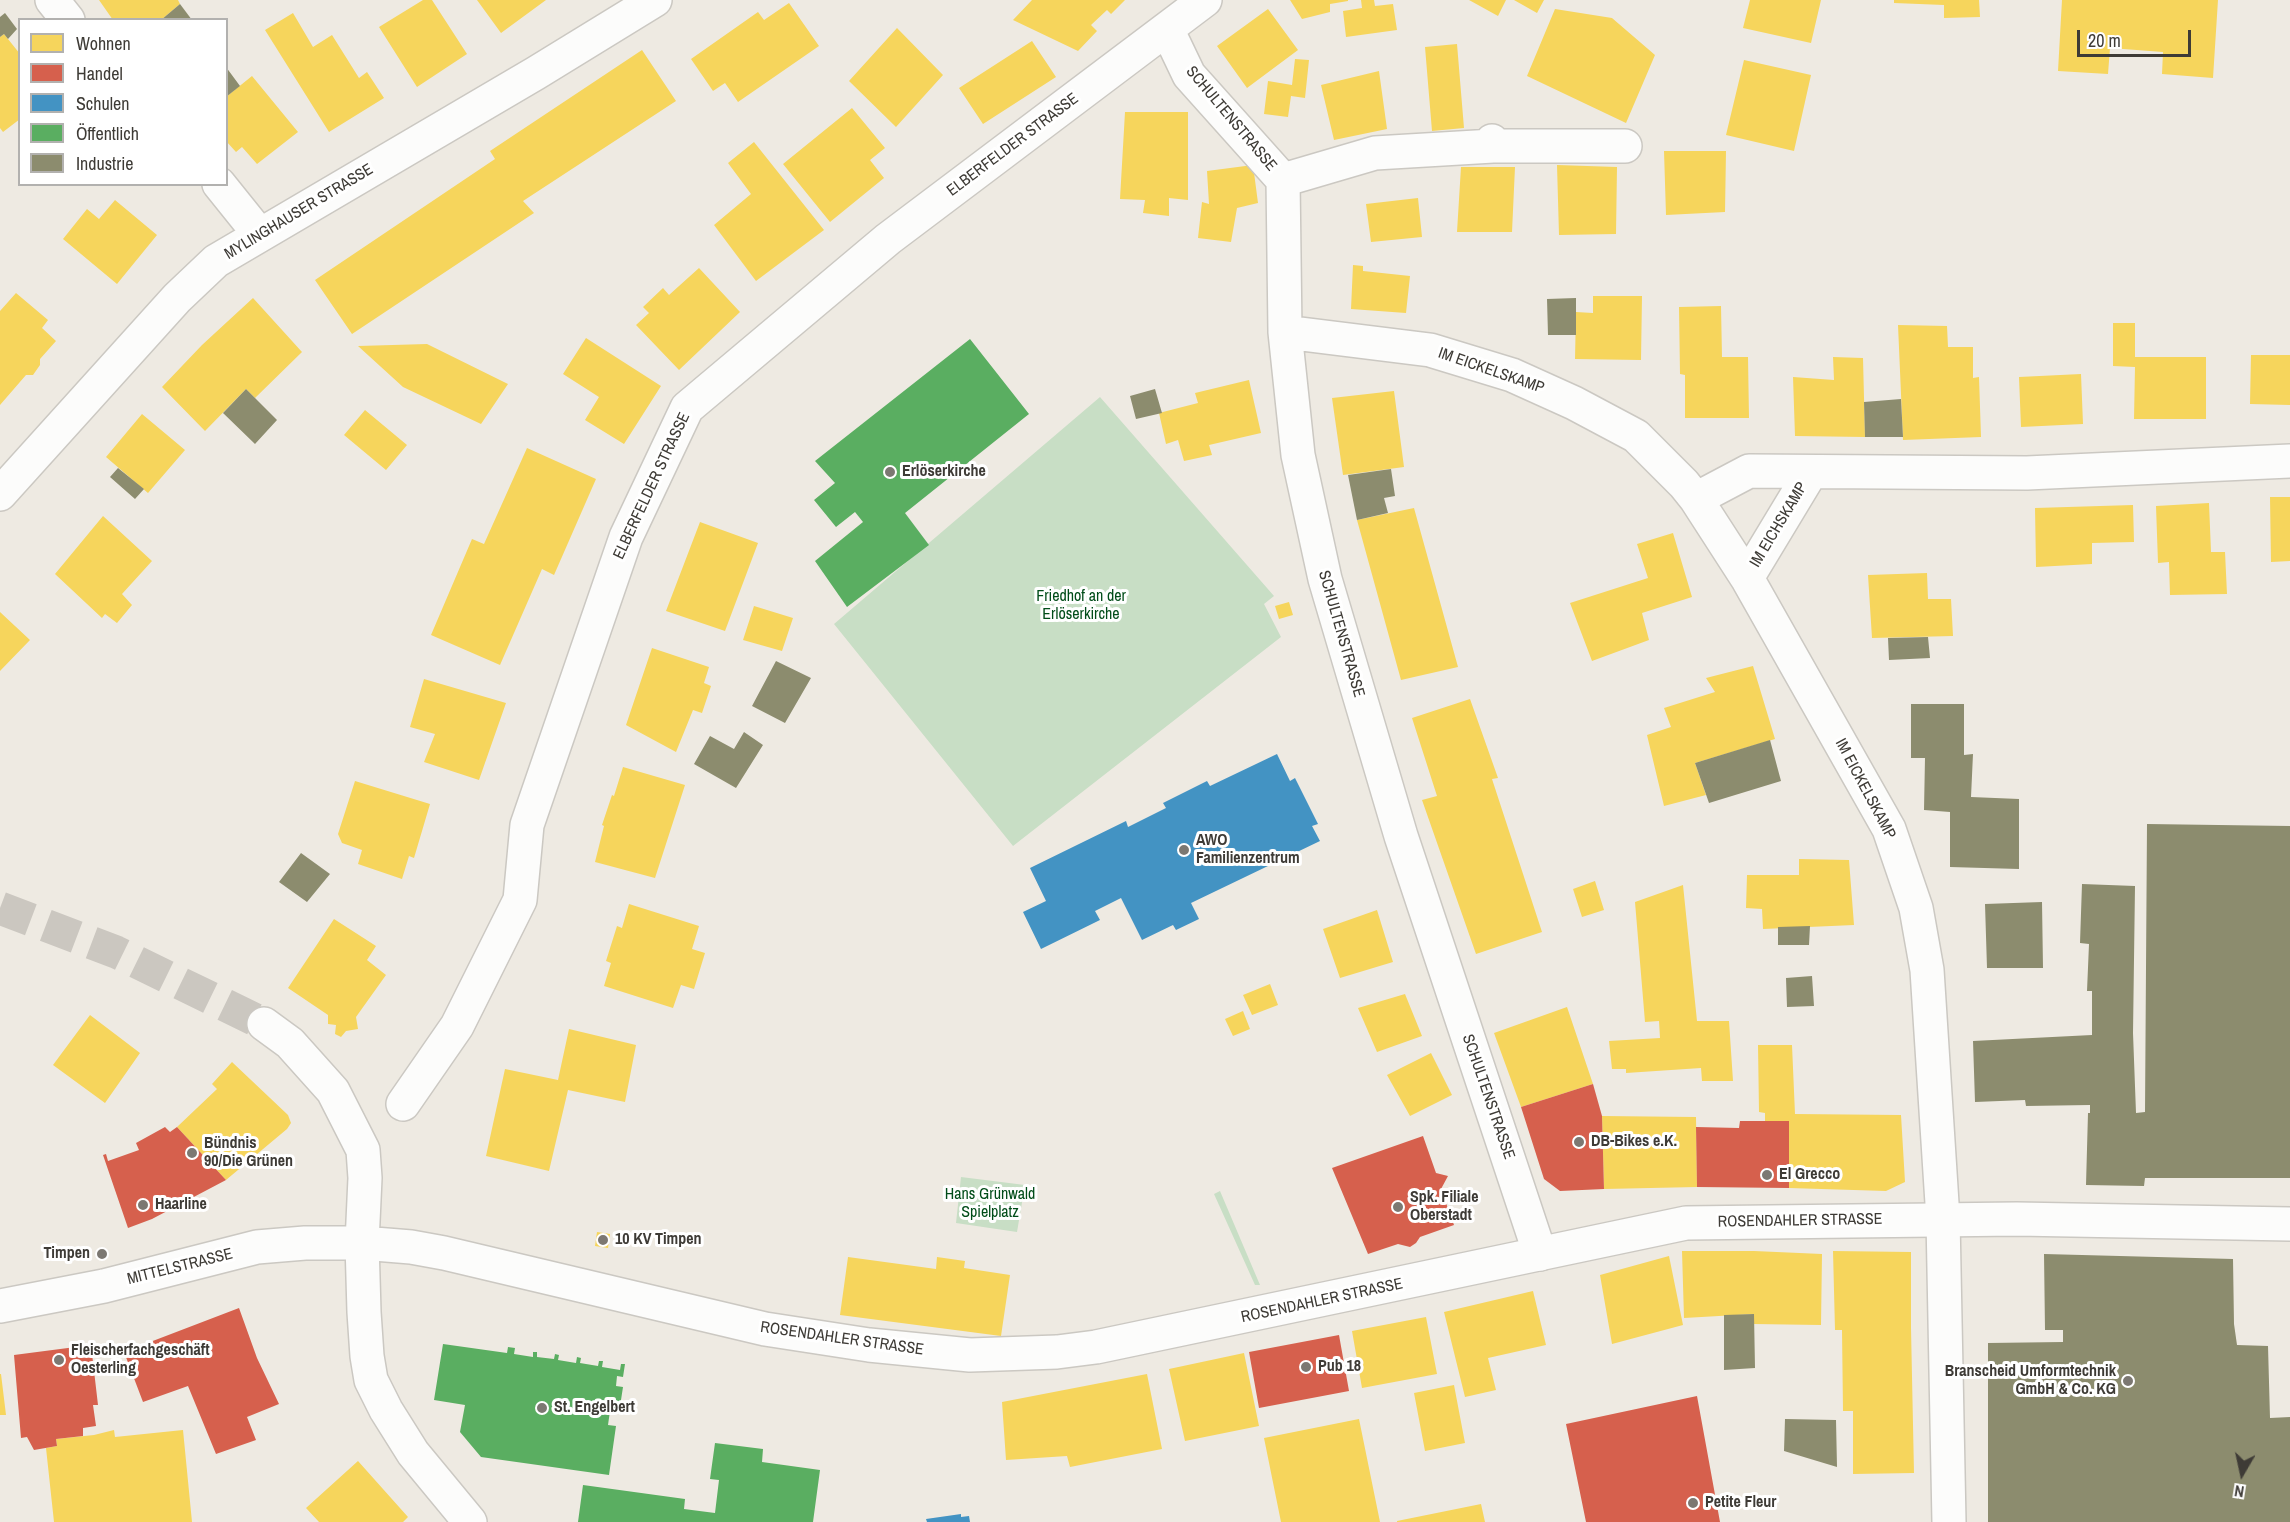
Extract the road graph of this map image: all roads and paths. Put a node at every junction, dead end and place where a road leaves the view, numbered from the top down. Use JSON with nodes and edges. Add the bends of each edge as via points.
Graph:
{"nodes":[{"id":1,"x":52,"y":0,"type":"edge"},
{"id":2,"x":655,"y":0,"type":"edge"},
{"id":3,"x":1205,"y":0,"type":"edge"},
{"id":4,"x":66,"y":18,"type":"edge"},
{"id":5,"x":1167,"y":29,"type":"junction"},
{"id":6,"x":1625,"y":146,"type":"dead end"},
{"id":7,"x":1282,"y":180,"type":"junction"},
{"id":8,"x":221,"y":186,"type":"edge"},
{"id":9,"x":260,"y":235,"type":"junction"},
{"id":10,"x":1285,"y":332,"type":"junction"},
{"id":11,"x":2290,"y":461,"type":"edge"},
{"id":12,"x":1811,"y":472,"type":"junction"},
{"id":13,"x":0,"y":494,"type":"edge"},
{"id":14,"x":1696,"y":499,"type":"junction"},
{"id":15,"x":1747,"y":578,"type":"junction"},
{"id":16,"x":264,"y":1024,"type":"tunnel mouth"},
{"id":17,"x":404,"y":1104,"type":"dead end"},
{"id":18,"x":1943,"y":1219,"type":"junction"},
{"id":19,"x":2290,"y":1224,"type":"edge"},
{"id":20,"x":362,"y":1243,"type":"junction"},
{"id":21,"x":1540,"y":1254,"type":"junction"},
{"id":22,"x":0,"y":1306,"type":"edge"},
{"id":23,"x":470,"y":1522,"type":"edge"},
{"id":24,"x":1949,"y":1522,"type":"edge"}],
"edges":[{"from":1,"to":4,"type":"street"},
{"from":2,"to":9,"type":"street","name":"MYLINGHAUSER STRASSE"},
{"from":3,"to":5,"type":"street","name":"ELBERFELDER STRASSE"},
{"from":5,"to":7,"type":"street","name":"SCHULTENSTRASSE","via":[[1189,75]]},
{"from":5,"to":17,"type":"street","name":"ELBERFELDER STRASSE","via":[[888,239],[687,408],[626,537],[527,825],[520,900],[457,1026]]},
{"from":6,"to":7,"type":"street","via":[[1492,144],[1375,153]]},
{"from":7,"to":10,"type":"street","name":"SCHULTENSTRASSE"},
{"from":8,"to":9,"type":"street"},
{"from":9,"to":13,"type":"street","name":"MYLINGHAUSER STRASSE","via":[[216,261],[177,298]]},
{"from":10,"to":14,"type":"street","name":"IM EICKELSKAMP","via":[[1430,350],[1512,375],[1636,435]]},
{"from":10,"to":21,"type":"street","name":"SCHULTENSTRASSE","via":[[1298,455],[1324,579],[1401,836]]},
{"from":11,"to":12,"type":"street","via":[[2027,473]]},
{"from":12,"to":14,"type":"street","via":[[1749,471]]},
{"from":12,"to":15,"type":"street","name":"IM EICHSKAMP"},
{"from":14,"to":15,"type":"street","name":"IM EICKELSKAMP"},
{"from":15,"to":18,"type":"street","name":"IM EICKELSKAMP","via":[[1889,829],[1916,908],[1928,970]]},
{"from":16,"to":20,"type":"street","via":[[290,1043],[333,1091],[363,1150]]},
{"from":18,"to":19,"type":"street","name":"ROSENDAHLER STRASSE"},
{"from":18,"to":21,"type":"street","name":"ROSENDAHLER STRASSE","via":[[1686,1223]]},
{"from":18,"to":24,"type":"street","name":"IM EICKELSKAMP"},
{"from":20,"to":21,"type":"street","name":"ROSENDAHLER STRASSE","via":[[444,1253],[765,1329],[868,1346],[970,1355],[1096,1347]]},
{"from":20,"to":22,"type":"street","name":"MITTELSTRASSE","via":[[257,1247],[104,1286]]},
{"from":20,"to":23,"type":"street","via":[[371,1380],[413,1454]]}]}
